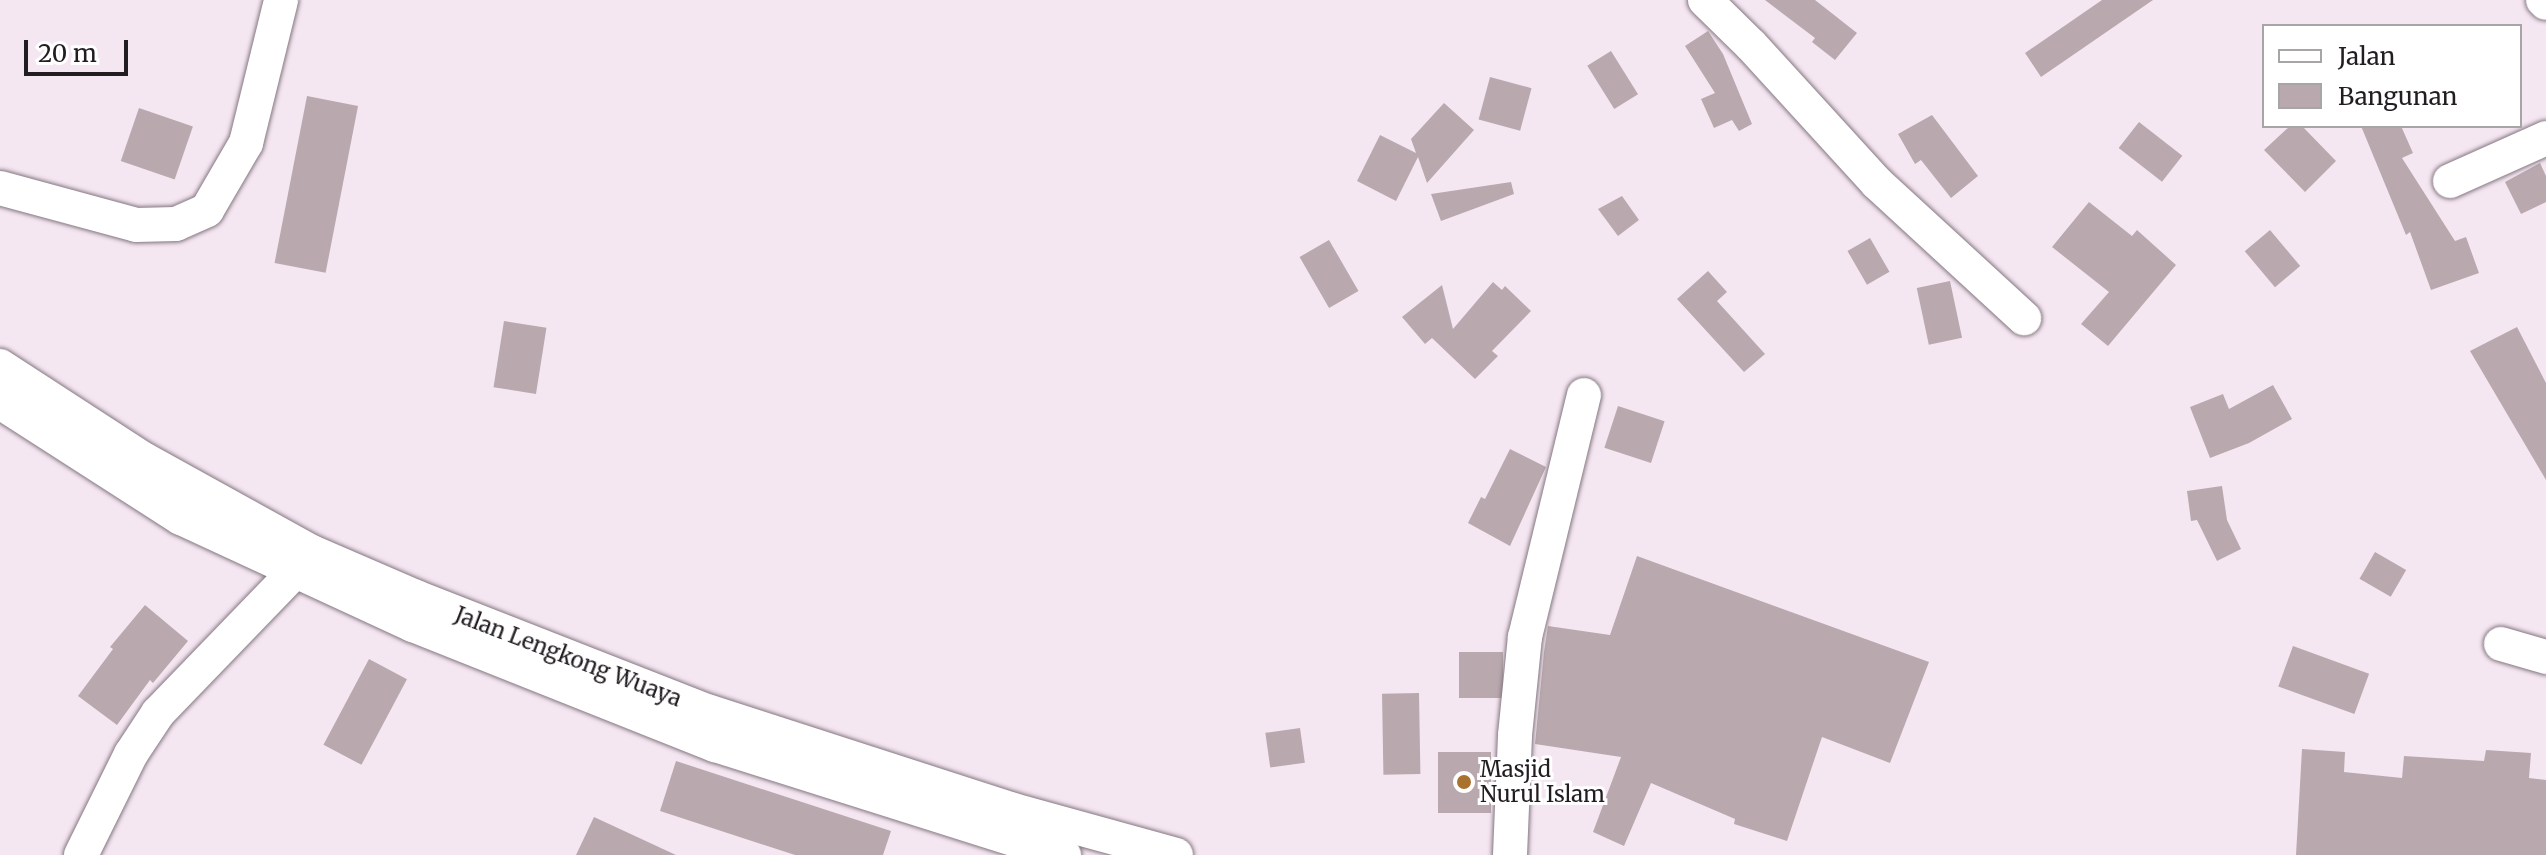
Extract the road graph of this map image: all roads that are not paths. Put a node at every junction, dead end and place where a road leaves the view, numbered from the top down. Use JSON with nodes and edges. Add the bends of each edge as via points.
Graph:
{"nodes":[{"id":1,"x":281,"y":0,"type":"edge"},
{"id":2,"x":1705,"y":0,"type":"edge"},
{"id":3,"x":2546,"y":138,"type":"edge"},
{"id":4,"x":2450,"y":181,"type":"dead end"},
{"id":5,"x":0,"y":188,"type":"edge"},
{"id":6,"x":2024,"y":318,"type":"dead end"},
{"id":7,"x":0,"y":366,"type":"edge"},
{"id":8,"x":1584,"y":395,"type":"dead end"},
{"id":9,"x":0,"y":402,"type":"edge"},
{"id":10,"x":293,"y":573,"type":"junction"},
{"id":11,"x":2501,"y":644,"type":"dead end"},
{"id":12,"x":2546,"y":657,"type":"edge"},
{"id":13,"x":81,"y":855,"type":"edge"},
{"id":14,"x":1064,"y":855,"type":"edge"},
{"id":15,"x":1176,"y":855,"type":"edge"},
{"id":16,"x":1510,"y":855,"type":"edge"}],
"edges":[{"from":1,"to":5,"type":"street","via":[[246,143],[207,210],[176,224],[136,225]]},
{"from":2,"to":6,"type":"street","via":[[1877,183]]},
{"from":3,"to":4,"type":"street"},
{"from":7,"to":15,"type":"street","name":"Jalan Lengkong Wuaya","via":[[145,460],[312,552],[416,597],[710,712],[1013,810]]},
{"from":8,"to":16,"type":"street","via":[[1525,637]]},
{"from":9,"to":10,"type":"street","name":"Jalan Lengkong Wuaya","via":[[181,518]]},
{"from":10,"to":13,"type":"street","via":[[158,713],[131,754]]},
{"from":10,"to":14,"type":"street","name":"Jalan Lengkong Wuaya","via":[[715,745]]},
{"from":11,"to":12,"type":"street"}]}
